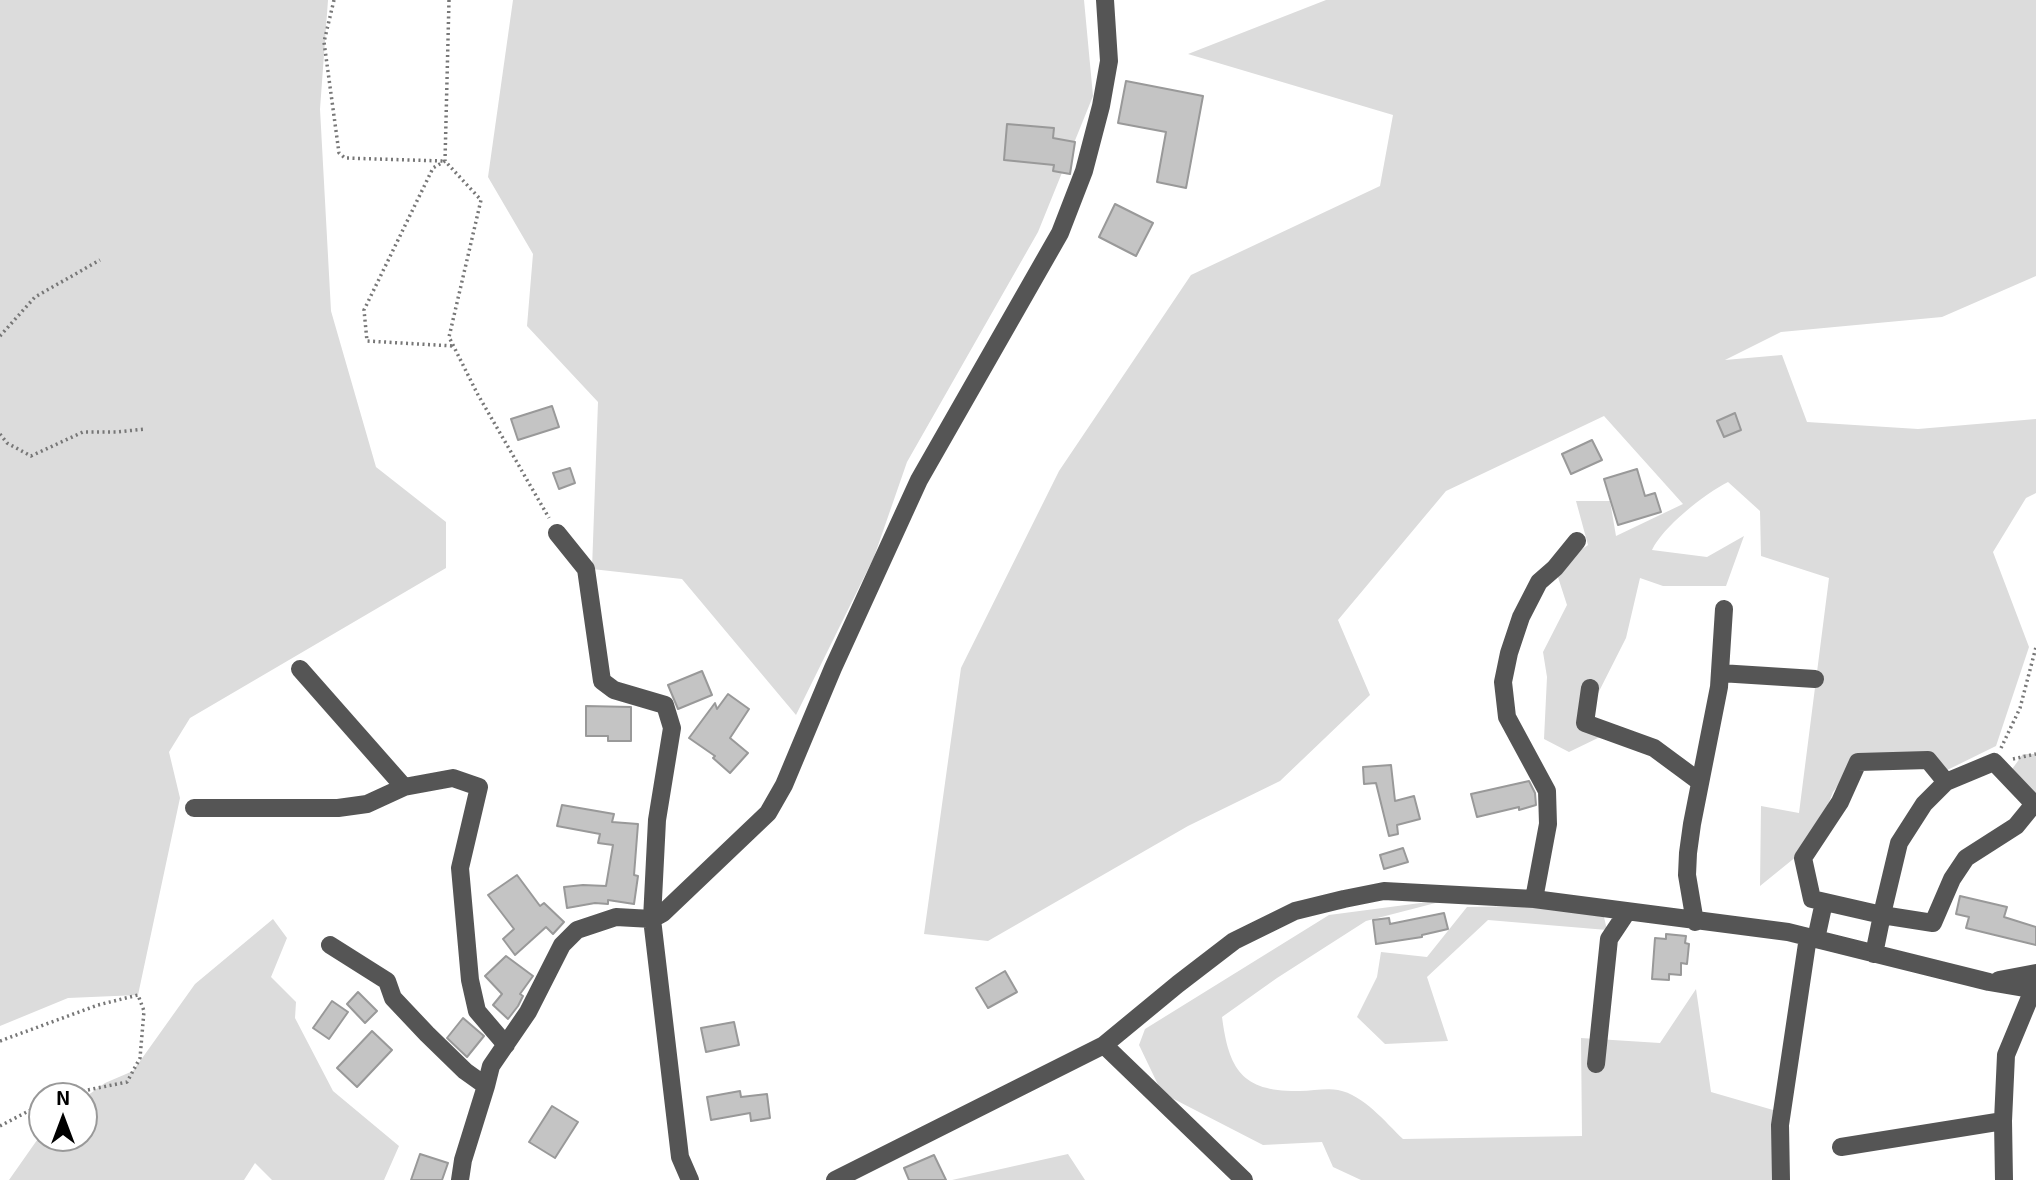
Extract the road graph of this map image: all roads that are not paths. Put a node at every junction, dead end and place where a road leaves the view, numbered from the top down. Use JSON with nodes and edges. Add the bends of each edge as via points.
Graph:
{"nodes":[{"id":1,"x":1105,"y":0,"type":"edge"},
{"id":2,"x":557,"y":533,"type":"road end"},
{"id":3,"x":1577,"y":541,"type":"dead end"},
{"id":4,"x":1724,"y":609,"type":"dead end"},
{"id":5,"x":300,"y":669,"type":"dead end"},
{"id":6,"x":1720,"y":673,"type":"junction"},
{"id":7,"x":1815,"y":679,"type":"dead end"},
{"id":8,"x":1590,"y":688,"type":"dead end"},
{"id":9,"x":1700,"y":782,"type":"junction"},
{"id":10,"x":1946,"y":782,"type":"junction"},
{"id":11,"x":404,"y":787,"type":"junction"},
{"id":12,"x":194,"y":808,"type":"dead end"},
{"id":13,"x":1534,"y":899,"type":"junction"},
{"id":14,"x":1824,"y":902,"type":"junction"},
{"id":15,"x":1628,"y":912,"type":"junction"},
{"id":16,"x":1882,"y":915,"type":"junction"},
{"id":17,"x":652,"y":919,"type":"junction"},
{"id":18,"x":1695,"y":922,"type":"junction"},
{"id":19,"x":1812,"y":938,"type":"junction"},
{"id":20,"x":330,"y":945,"type":"dead end"},
{"id":21,"x":1874,"y":954,"type":"junction"},
{"id":22,"x":2035,"y":984,"type":"edge"},
{"id":23,"x":506,"y":1045,"type":"junction"},
{"id":24,"x":1104,"y":1045,"type":"junction"},
{"id":25,"x":1596,"y":1064,"type":"dead end"},
{"id":26,"x":486,"y":1086,"type":"junction"},
{"id":27,"x":2003,"y":1121,"type":"junction"},
{"id":28,"x":1841,"y":1147,"type":"dead end"},
{"id":29,"x":460,"y":1180,"type":"edge"},
{"id":30,"x":690,"y":1180,"type":"edge"},
{"id":31,"x":835,"y":1180,"type":"edge"},
{"id":32,"x":1244,"y":1180,"type":"edge"},
{"id":33,"x":1781,"y":1180,"type":"edge"},
{"id":34,"x":2004,"y":1180,"type":"edge"}],
"edges":[{"from":1,"to":17,"type":"street","via":[[1109,61],[1101,106],[1084,171],[1060,233],[919,480],[768,813]]},
{"from":2,"to":17,"type":"street","via":[[586,569],[602,681],[614,690],[665,705],[672,729],[657,820]]},
{"from":3,"to":13,"type":"street","via":[[1539,582],[1508,653],[1503,682],[1507,717],[1546,791],[1548,824]]},
{"from":4,"to":6,"type":"street"},
{"from":5,"to":11,"type":"street"},
{"from":6,"to":7,"type":"street"},
{"from":6,"to":9,"type":"street"},
{"from":8,"to":9,"type":"street","via":[[1585,723],[1654,748]]},
{"from":9,"to":18,"type":"street","via":[[1686,875]]},
{"from":10,"to":14,"type":"street","via":[[1928,760],[1858,762],[1840,802],[1803,858],[1812,900]]},
{"from":10,"to":16,"type":"street","via":[[1924,804],[1899,843]]},
{"from":10,"to":16,"type":"street","via":[[1994,762],[2034,804],[2016,826],[1966,858],[1933,923]]},
{"from":11,"to":12,"type":"street","via":[[367,804],[338,808]]},
{"from":11,"to":23,"type":"street","via":[[453,778],[479,787],[460,868],[470,980],[477,1011]]},
{"from":13,"to":15,"type":"street"},
{"from":13,"to":24,"type":"street","via":[[1384,891],[1295,911],[1234,941]]},
{"from":14,"to":16,"type":"street"},
{"from":14,"to":19,"type":"street"},
{"from":15,"to":18,"type":"street"},
{"from":15,"to":25,"type":"street","via":[[1609,939]]},
{"from":16,"to":21,"type":"street"},
{"from":17,"to":23,"type":"street","via":[[616,917],[577,930],[562,945]]},
{"from":17,"to":30,"type":"street","via":[[680,1157]]},
{"from":18,"to":19,"type":"street"},
{"from":19,"to":21,"type":"street"},
{"from":19,"to":33,"type":"street","via":[[1780,1125]]},
{"from":20,"to":26,"type":"street","via":[[387,981],[393,998],[464,1071]]},
{"from":21,"to":22,"type":"street","via":[[1989,982]]},
{"from":22,"to":27,"type":"street","via":[[2006,1055]]},
{"from":23,"to":26,"type":"street","via":[[491,1066]]},
{"from":24,"to":31,"type":"street"},
{"from":24,"to":32,"type":"street"},
{"from":26,"to":29,"type":"street"},
{"from":27,"to":28,"type":"street"},
{"from":27,"to":34,"type":"street"}]}
